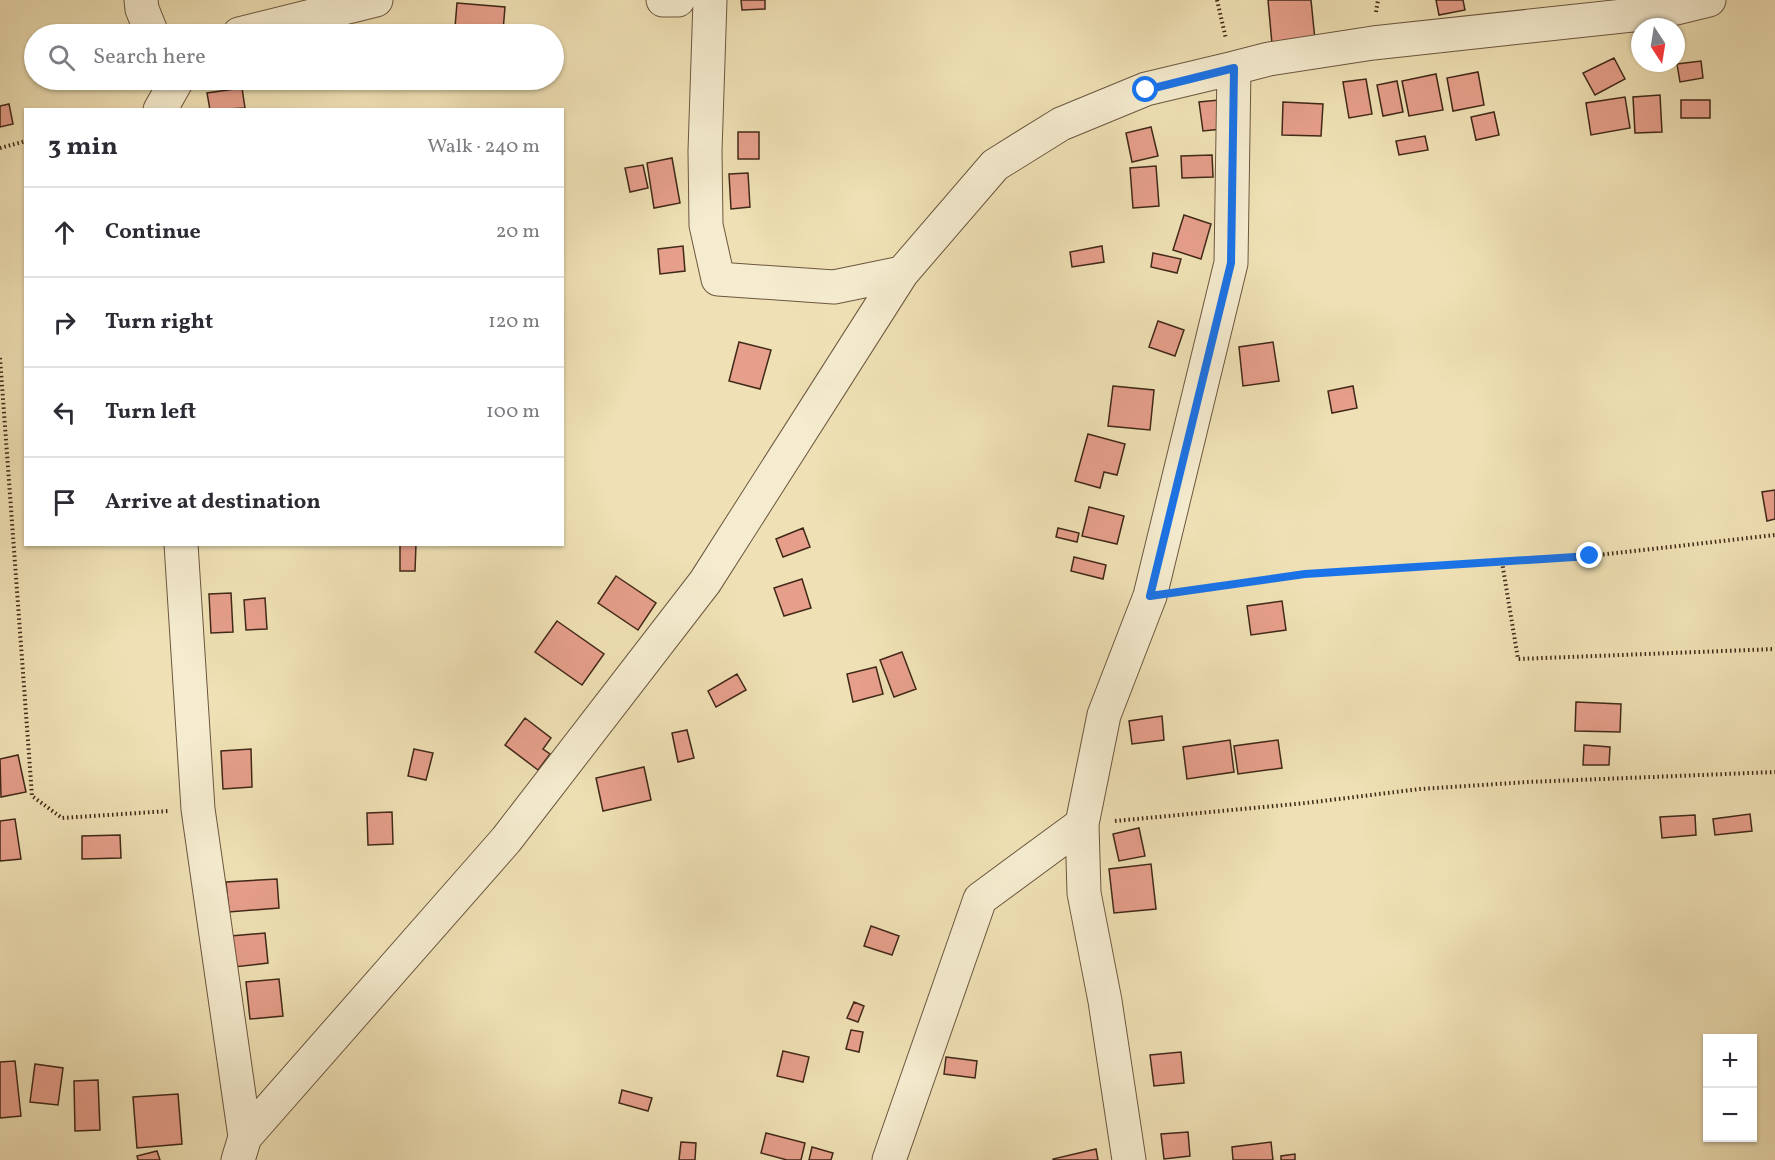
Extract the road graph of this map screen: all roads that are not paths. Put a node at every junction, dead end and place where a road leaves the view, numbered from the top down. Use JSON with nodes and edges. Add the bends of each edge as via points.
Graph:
{"nodes":[{"id":1,"x":141,"y":0,"type":"edge"},
{"id":2,"x":376,"y":0,"type":"edge"},
{"id":3,"x":663,"y":0,"type":"edge"},
{"id":4,"x":678,"y":0,"type":"edge"},
{"id":5,"x":710,"y":0,"type":"edge"},
{"id":6,"x":1709,"y":0,"type":"edge"},
{"id":7,"x":1661,"y":6,"type":"edge"},
{"id":8,"x":148,"y":24,"type":"edge"},
{"id":9,"x":279,"y":24,"type":"edge"},
{"id":10,"x":1234,"y":68,"type":"junction"},
{"id":11,"x":902,"y":273,"type":"junction"},
{"id":12,"x":181,"y":546,"type":"edge"},
{"id":13,"x":1082,"y":824,"type":"junction"},
{"id":14,"x":241,"y":1148,"type":"edge"},
{"id":15,"x":889,"y":1160,"type":"edge"},
{"id":16,"x":1129,"y":1160,"type":"edge"}],
"edges":[{"from":1,"to":8,"type":"street"},
{"from":2,"to":9,"type":"street"},
{"from":3,"to":4,"type":"street"},
{"from":5,"to":11,"type":"street","via":[[706,225],[718,279],[834,287]]},
{"from":6,"to":7,"type":"street"},
{"from":7,"to":10,"type":"street","via":[[1374,43]]},
{"from":10,"to":11,"type":"street","via":[[1146,90],[1061,124],[995,165]]},
{"from":10,"to":13,"type":"street","via":[[1231,263],[1150,596],[1104,715]]},
{"from":11,"to":14,"type":"street","via":[[705,582],[506,840]]},
{"from":12,"to":14,"type":"street","via":[[198,809]]},
{"from":13,"to":15,"type":"street","via":[[980,899]]},
{"from":13,"to":16,"type":"street","via":[[1084,893]]}]}
